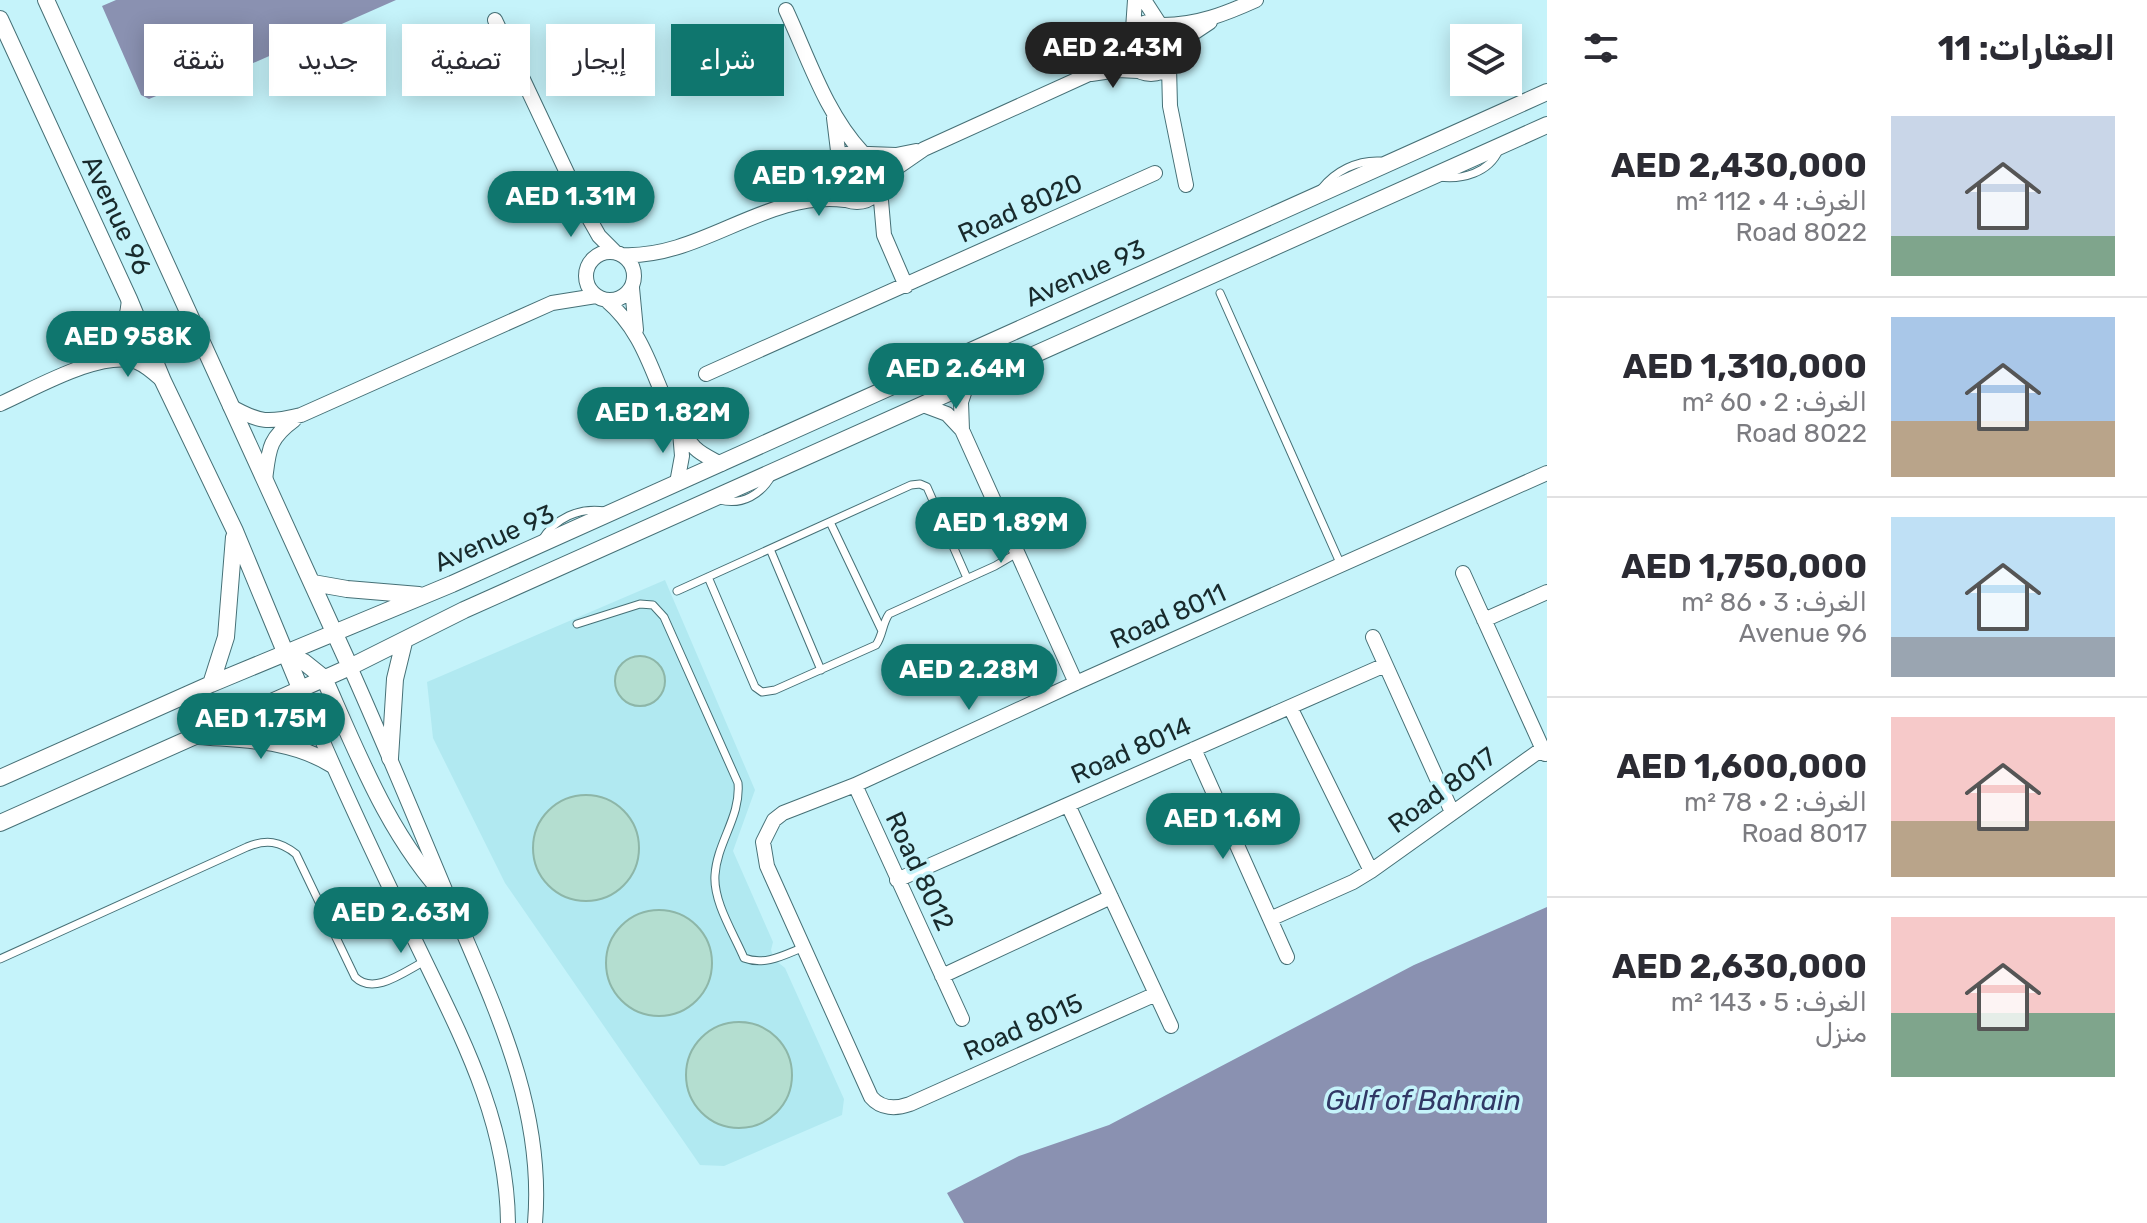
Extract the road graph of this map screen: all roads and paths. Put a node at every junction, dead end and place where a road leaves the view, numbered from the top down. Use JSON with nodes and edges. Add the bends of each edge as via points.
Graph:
{"nodes":[{"id":1,"x":46,"y":0,"type":"edge"},
{"id":2,"x":1135,"y":0,"type":"edge"},
{"id":3,"x":1144,"y":0,"type":"edge"},
{"id":4,"x":1256,"y":0,"type":"edge"},
{"id":5,"x":786,"y":10,"type":"dead end"},
{"id":6,"x":1217,"y":17,"type":"junction"},
{"id":7,"x":0,"y":19,"type":"edge"},
{"id":8,"x":495,"y":20,"type":"dead end"},
{"id":9,"x":1161,"y":24,"type":"junction"},
{"id":10,"x":1133,"y":29,"type":"junction"},
{"id":11,"x":1125,"y":44,"type":"junction"},
{"id":12,"x":1177,"y":53,"type":"junction"},
{"id":13,"x":1169,"y":67,"type":"junction"},
{"id":14,"x":1142,"y":73,"type":"junction"},
{"id":15,"x":1087,"y":75,"type":"junction"},
{"id":16,"x":1547,"y":92,"type":"edge"},
{"id":17,"x":1170,"y":106,"type":"junction"},
{"id":18,"x":832,"y":109,"type":"junction"},
{"id":19,"x":1547,"y":125,"type":"edge"},
{"id":20,"x":924,"y":149,"type":"junction"},
{"id":21,"x":866,"y":153,"type":"junction"},
{"id":22,"x":836,"y":166,"type":"junction"},
{"id":23,"x":1155,"y":173,"type":"dead end"},
{"id":24,"x":1186,"y":185,"type":"dead end"},
{"id":25,"x":881,"y":186,"type":"junction"},
{"id":26,"x":850,"y":201,"type":"junction"},
{"id":27,"x":793,"y":203,"type":"junction"},
{"id":28,"x":586,"y":213,"type":"junction"},
{"id":29,"x":884,"y":235,"type":"junction"},
{"id":30,"x":680,"y":247,"type":"junction"},
{"id":31,"x":618,"y":254,"type":"junction"},
{"id":32,"x":587,"y":268,"type":"junction"},
{"id":33,"x":633,"y":284,"type":"junction"},
{"id":34,"x":906,"y":286,"type":"junction"},
{"id":35,"x":1220,"y":293,"type":"dead end"},
{"id":36,"x":601,"y":298,"type":"junction"},
{"id":37,"x":129,"y":299,"type":"junction"},
{"id":38,"x":552,"y":303,"type":"junction"},
{"id":39,"x":637,"y":334,"type":"junction"},
{"id":40,"x":97,"y":361,"type":"junction"},
{"id":41,"x":706,"y":374,"type":"dead end"},
{"id":42,"x":163,"y":381,"type":"junction"},
{"id":43,"x":967,"y":384,"type":"junction"},
{"id":44,"x":0,"y":404,"type":"edge"},
{"id":45,"x":923,"y":405,"type":"junction"},
{"id":46,"x":230,"y":406,"type":"junction"},
{"id":47,"x":301,"y":415,"type":"junction"},
{"id":48,"x":679,"y":428,"type":"junction"},
{"id":49,"x":962,"y":430,"type":"junction"},
{"id":50,"x":721,"y":464,"type":"junction"},
{"id":51,"x":1547,"y":473,"type":"edge"},
{"id":52,"x":264,"y":483,"type":"junction"},
{"id":53,"x":677,"y":483,"type":"junction"},
{"id":54,"x":830,"y":522,"type":"junction"},
{"id":55,"x":235,"y":531,"type":"junction"},
{"id":56,"x":770,"y":549,"type":"junction"},
{"id":57,"x":1017,"y":553,"type":"junction"},
{"id":58,"x":1341,"y":565,"type":"junction"},
{"id":59,"x":1463,"y":573,"type":"dead end"},
{"id":60,"x":708,"y":577,"type":"junction"},
{"id":61,"x":967,"y":578,"type":"junction"},
{"id":62,"x":313,"y":583,"type":"junction"},
{"id":63,"x":677,"y":591,"type":"dead end"},
{"id":64,"x":1547,"y":592,"type":"edge"},
{"id":65,"x":424,"y":596,"type":"junction"},
{"id":66,"x":1484,"y":620,"type":"junction"},
{"id":67,"x":577,"y":624,"type":"dead end"},
{"id":68,"x":882,"y":631,"type":"junction"},
{"id":69,"x":335,"y":632,"type":"junction"},
{"id":70,"x":1373,"y":637,"type":"dead end"},
{"id":71,"x":404,"y":642,"type":"junction"},
{"id":72,"x":284,"y":654,"type":"junction"},
{"id":73,"x":1385,"y":665,"type":"junction"},
{"id":74,"x":350,"y":667,"type":"junction"},
{"id":75,"x":821,"y":670,"type":"junction"},
{"id":76,"x":324,"y":678,"type":"junction"},
{"id":77,"x":1076,"y":683,"type":"junction"},
{"id":78,"x":211,"y":684,"type":"junction"},
{"id":79,"x":300,"y":688,"type":"junction"},
{"id":80,"x":1290,"y":707,"type":"junction"},
{"id":81,"x":198,"y":736,"type":"junction"},
{"id":82,"x":1194,"y":749,"type":"junction"},
{"id":83,"x":1544,"y":753,"type":"edge"},
{"id":84,"x":390,"y":758,"type":"junction"},
{"id":85,"x":331,"y":764,"type":"junction"},
{"id":86,"x":0,"y":778,"type":"edge"},
{"id":87,"x":855,"y":785,"type":"junction"},
{"id":88,"x":1068,"y":805,"type":"junction"},
{"id":89,"x":1452,"y":812,"type":"junction"},
{"id":90,"x":0,"y":823,"type":"edge"},
{"id":91,"x":1371,"y":871,"type":"junction"},
{"id":92,"x":897,"y":880,"type":"junction"},
{"id":93,"x":1111,"y":897,"type":"junction"},
{"id":94,"x":450,"y":901,"type":"junction"},
{"id":95,"x":1270,"y":919,"type":"junction"},
{"id":96,"x":804,"y":947,"type":"junction"},
{"id":97,"x":1287,"y":957,"type":"dead end"},
{"id":98,"x":0,"y":959,"type":"edge"},
{"id":99,"x":425,"y":961,"type":"junction"},
{"id":100,"x":942,"y":976,"type":"junction"},
{"id":101,"x":1156,"y":994,"type":"junction"},
{"id":102,"x":962,"y":1019,"type":"dead end"},
{"id":103,"x":1171,"y":1026,"type":"dead end"},
{"id":104,"x":910,"y":1104,"type":"joint"},
{"id":105,"x":508,"y":1223,"type":"edge"},
{"id":106,"x":535,"y":1223,"type":"edge"}],
"edges":[{"from":1,"to":46,"type":"street","name":"Avenue 96"},
{"from":2,"to":10,"type":"street"},
{"from":3,"to":9,"type":"street"},
{"from":4,"to":6,"type":"street"},
{"from":5,"to":18,"type":"street"},
{"from":6,"to":9,"type":"street"},
{"from":6,"to":12,"type":"street","via":[[1192,34]]},
{"from":7,"to":37,"type":"street","name":"Avenue 96"},
{"from":8,"to":28,"type":"street"},
{"from":9,"to":10,"type":"street"},
{"from":9,"to":12,"type":"street","via":[[1175,37]]},
{"from":10,"to":11,"type":"street"},
{"from":11,"to":14,"type":"street","via":[[1127,60]]},
{"from":11,"to":15,"type":"street"},
{"from":12,"to":13,"type":"street"},
{"from":13,"to":14,"type":"street"},
{"from":13,"to":17,"type":"street"},
{"from":14,"to":15,"type":"street"},
{"from":14,"to":17,"type":"street"},
{"from":15,"to":20,"type":"street"},
{"from":16,"to":50,"type":"street","name":"Avenue 93"},
{"from":17,"to":24,"type":"street"},
{"from":18,"to":21,"type":"street"},
{"from":18,"to":22,"type":"street"},
{"from":19,"to":43,"type":"street","name":"Avenue 93"},
{"from":20,"to":21,"type":"street","via":[[896,155]]},
{"from":20,"to":25,"type":"street"},
{"from":21,"to":22,"type":"street","via":[[854,152]]},
{"from":21,"to":25,"type":"street","via":[[880,166]]},
{"from":22,"to":26,"type":"street","via":[[834,188]]},
{"from":22,"to":27,"type":"street"},
{"from":23,"to":34,"type":"street","name":"Road 8020"},
{"from":25,"to":26,"type":"street","via":[[870,200]]},
{"from":25,"to":29,"type":"street"},
{"from":26,"to":27,"type":"street"},
{"from":26,"to":29,"type":"street"},
{"from":27,"to":30,"type":"street"},
{"from":28,"to":31,"type":"street"},
{"from":28,"to":32,"type":"street","via":[[591,246]]},
{"from":29,"to":34,"type":"street"},
{"from":30,"to":31,"type":"street"},
{"from":30,"to":33,"type":"street"},
{"from":31,"to":32,"type":"street","via":[[602,253]]},
{"from":31,"to":33,"type":"street","via":[[632,266]]},
{"from":32,"to":36,"type":"street","via":[[586,281]]},
{"from":32,"to":38,"type":"street"},
{"from":33,"to":36,"type":"street","via":[[621,298]]},
{"from":33,"to":39,"type":"street"},
{"from":34,"to":41,"type":"street","name":"Road 8020"},
{"from":35,"to":58,"type":"lane"},
{"from":36,"to":38,"type":"street"},
{"from":36,"to":39,"type":"street"},
{"from":37,"to":40,"type":"street","via":[[118,340]]},
{"from":37,"to":42,"type":"street","name":"Avenue 96"},
{"from":38,"to":47,"type":"street"},
{"from":39,"to":48,"type":"street"},
{"from":40,"to":42,"type":"street","via":[[136,362]]},
{"from":40,"to":44,"type":"street"},
{"from":42,"to":55,"type":"street","name":"Avenue 96"},
{"from":43,"to":45,"type":"street","name":"Avenue 93"},
{"from":43,"to":49,"type":"street"},
{"from":45,"to":49,"type":"street","via":[[947,414]]},
{"from":45,"to":71,"type":"street","name":"Avenue 93","via":[[464,610]]},
{"from":46,"to":47,"type":"street","via":[[259,421]]},
{"from":46,"to":52,"type":"street","name":"Avenue 96"},
{"from":47,"to":52,"type":"street","via":[[274,437]]},
{"from":48,"to":50,"type":"street","via":[[700,452]]},
{"from":48,"to":53,"type":"street","via":[[682,456]]},
{"from":49,"to":57,"type":"street"},
{"from":50,"to":53,"type":"street","name":"Avenue 93"},
{"from":51,"to":58,"type":"street","name":"Road 8011"},
{"from":52,"to":62,"type":"street","name":"Avenue 96"},
{"from":53,"to":65,"type":"street","name":"Avenue 93"},
{"from":54,"to":56,"type":"lane"},
{"from":54,"to":61,"type":"lane","via":[[920,484],[927,487]]},
{"from":54,"to":68,"type":"lane"},
{"from":55,"to":72,"type":"street","name":"Avenue 96"},
{"from":55,"to":78,"type":"street","via":[[226,637]]},
{"from":56,"to":60,"type":"lane"},
{"from":56,"to":75,"type":"lane"},
{"from":57,"to":61,"type":"lane"},
{"from":57,"to":77,"type":"street"},
{"from":58,"to":77,"type":"street","name":"Road 8011"},
{"from":59,"to":66,"type":"street"},
{"from":60,"to":63,"type":"lane"},
{"from":60,"to":75,"type":"lane","via":[[755,687],[775,690]]},
{"from":61,"to":68,"type":"lane","via":[[889,614]]},
{"from":62,"to":65,"type":"street"},
{"from":62,"to":69,"type":"street","name":"Avenue 96"},
{"from":64,"to":66,"type":"street"},
{"from":65,"to":69,"type":"street","name":"Avenue 93"},
{"from":66,"to":83,"type":"street"},
{"from":67,"to":96,"type":"lane","via":[[640,604],[653,605],[664,617],[738,783],[738,807],[716,864],[715,890],[744,958],[774,959]]},
{"from":68,"to":75,"type":"lane","via":[[876,645]]},
{"from":69,"to":72,"type":"street","name":"Avenue 93"},
{"from":69,"to":74,"type":"street","name":"Avenue 96"},
{"from":70,"to":73,"type":"street"},
{"from":71,"to":74,"type":"street","name":"Avenue 93"},
{"from":71,"to":84,"type":"street","via":[[395,679]]},
{"from":72,"to":76,"type":"street"},
{"from":72,"to":78,"type":"street","name":"Avenue 93"},
{"from":72,"to":79,"type":"street","name":"Avenue 96"},
{"from":73,"to":80,"type":"street","name":"Road 8014"},
{"from":73,"to":89,"type":"street"},
{"from":74,"to":76,"type":"street","name":"Avenue 93"},
{"from":74,"to":84,"type":"street"},
{"from":76,"to":79,"type":"street","name":"Avenue 93"},
{"from":76,"to":94,"type":"street","via":[[392,825]]},
{"from":77,"to":87,"type":"street","name":"Road 8011"},
{"from":78,"to":86,"type":"street","name":"Avenue 93"},
{"from":79,"to":81,"type":"street","name":"Avenue 93"},
{"from":79,"to":85,"type":"street"},
{"from":80,"to":82,"type":"street","name":"Road 8014"},
{"from":80,"to":91,"type":"street","name":"Road 8017"},
{"from":81,"to":85,"type":"street","via":[[275,742]]},
{"from":81,"to":90,"type":"street","name":"Avenue 93"},
{"from":82,"to":88,"type":"street","name":"Road 8014"},
{"from":82,"to":95,"type":"street"},
{"from":83,"to":89,"type":"street","name":"Road 8017"},
{"from":84,"to":94,"type":"street"},
{"from":85,"to":99,"type":"street"},
{"from":87,"to":92,"type":"street","name":"Road 8012"},
{"from":87,"to":96,"type":"street","name":"Road 8011","via":[[783,813],[763,842],[767,866]]},
{"from":88,"to":92,"type":"street","name":"Road 8014"},
{"from":88,"to":93,"type":"street"},
{"from":89,"to":91,"type":"street","name":"Road 8017"},
{"from":91,"to":95,"type":"street","name":"Road 8017"},
{"from":92,"to":100,"type":"street","name":"Road 8012"},
{"from":93,"to":100,"type":"street"},
{"from":93,"to":101,"type":"street"},
{"from":94,"to":106,"type":"street","via":[[498,1012],[528,1113]]},
{"from":95,"to":97,"type":"street"},
{"from":96,"to":104,"type":"street","name":"Road 8011","via":[[871,1097],[887,1107]]},
{"from":98,"to":99,"type":"lane","via":[[259,842],[273,841],[296,854],[361,983],[375,985]]},
{"from":99,"to":105,"type":"street","via":[[492,1111]]},
{"from":100,"to":102,"type":"street","name":"Road 8012"},
{"from":101,"to":103,"type":"street"},
{"from":101,"to":104,"type":"street","name":"Road 8015"}]}
